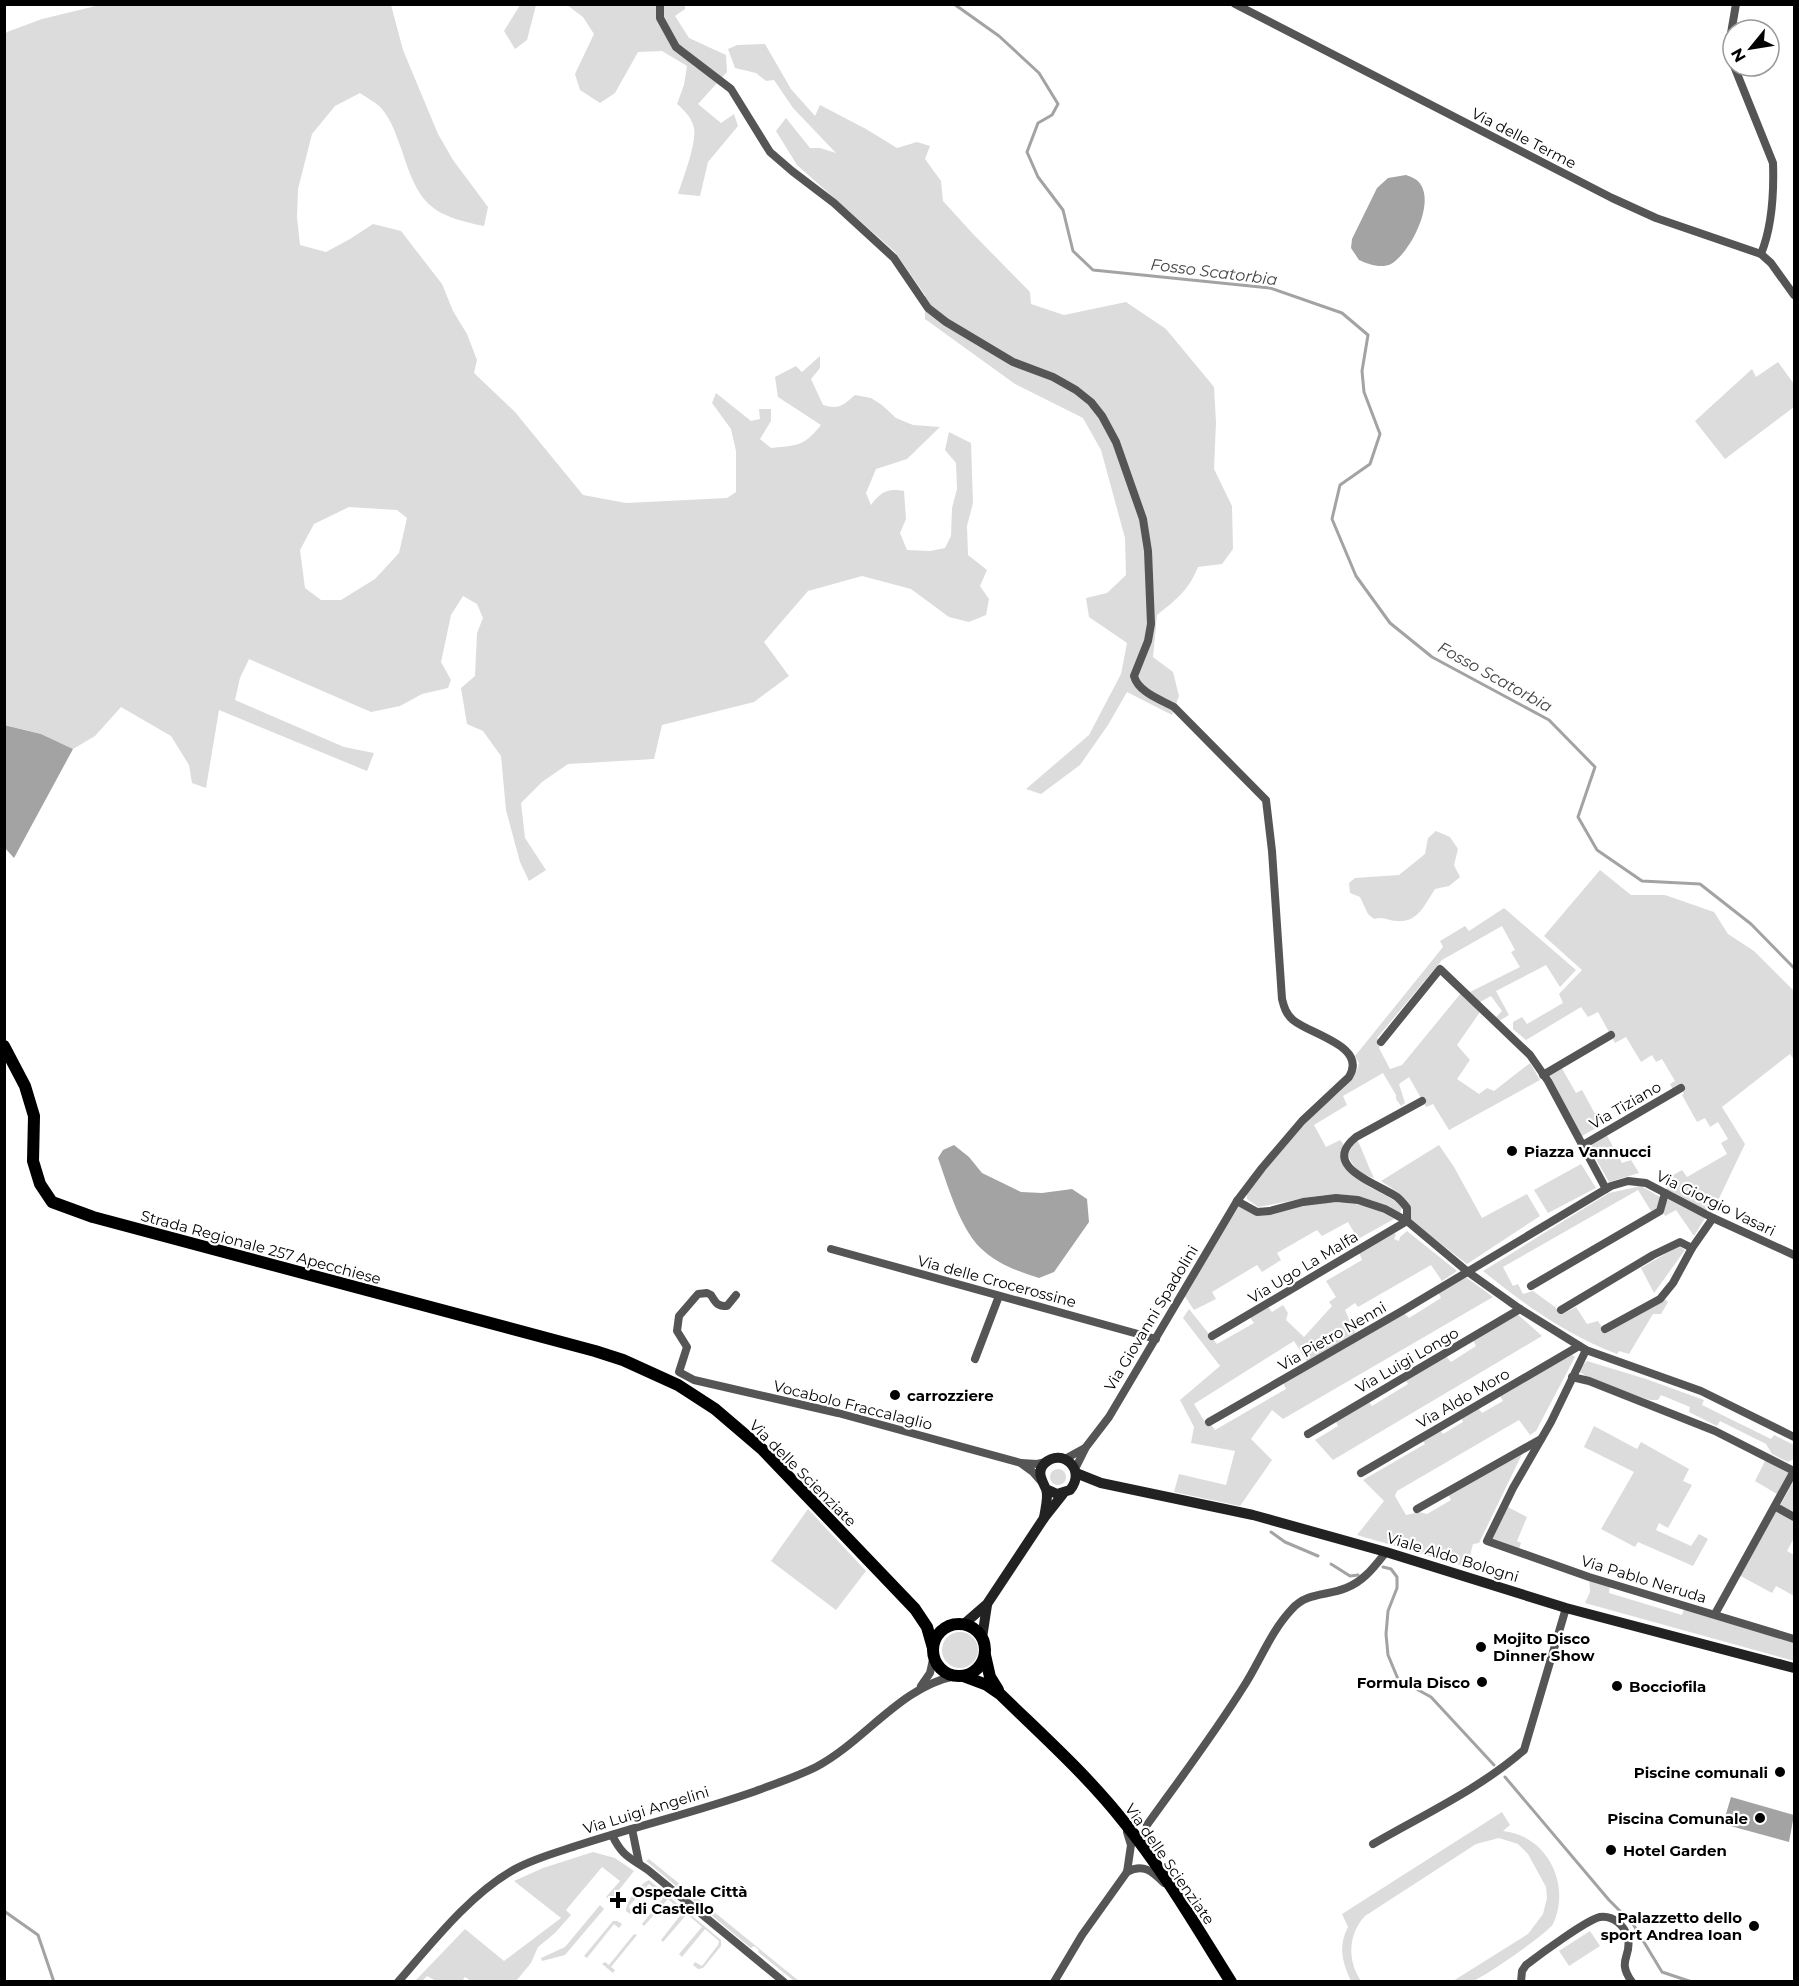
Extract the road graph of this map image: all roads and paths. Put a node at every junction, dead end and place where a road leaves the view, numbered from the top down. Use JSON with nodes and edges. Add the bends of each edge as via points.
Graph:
{"nodes":[{"id":1,"x":660,"y":4,"type":"edge"},
{"id":2,"x":1235,"y":4,"type":"edge"},
{"id":3,"x":1739,"y":78,"type":"edge"},
{"id":4,"x":1761,"y":254,"type":"junction"},
{"id":5,"x":1794,"y":295,"type":"edge"},
{"id":6,"x":1611,"y":1035,"type":"dead end"},
{"id":7,"x":1382,"y":1042,"type":"dead end"},
{"id":8,"x":4,"y":1046,"type":"edge"},
{"id":9,"x":1543,"y":1075,"type":"junction"},
{"id":10,"x":1682,"y":1088,"type":"dead end"},
{"id":11,"x":1422,"y":1101,"type":"dead end"},
{"id":12,"x":1583,"y":1145,"type":"junction"},
{"id":13,"x":1606,"y":1189,"type":"junction"},
{"id":14,"x":1665,"y":1193,"type":"junction"},
{"id":15,"x":1238,"y":1201,"type":"junction"},
{"id":16,"x":1713,"y":1218,"type":"junction"},
{"id":17,"x":1407,"y":1221,"type":"junction"},
{"id":18,"x":1692,"y":1248,"type":"junction"},
{"id":19,"x":831,"y":1249,"type":"dead end"},
{"id":20,"x":1794,"y":1256,"type":"edge"},
{"id":21,"x":1468,"y":1272,"type":"junction"},
{"id":22,"x":1532,"y":1286,"type":"dead end"},
{"id":23,"x":736,"y":1295,"type":"dead end"},
{"id":24,"x":999,"y":1296,"type":"junction"},
{"id":25,"x":1520,"y":1309,"type":"junction"},
{"id":26,"x":1561,"y":1310,"type":"dead end"},
{"id":27,"x":1605,"y":1329,"type":"dead end"},
{"id":28,"x":1212,"y":1336,"type":"dead end"},
{"id":29,"x":1156,"y":1339,"type":"junction"},
{"id":30,"x":1582,"y":1348,"type":"junction"},
{"id":31,"x":975,"y":1359,"type":"dead end"},
{"id":32,"x":624,"y":1360,"type":"joint"},
{"id":33,"x":1572,"y":1377,"type":"junction"},
{"id":34,"x":1209,"y":1422,"type":"dead end"},
{"id":35,"x":1308,"y":1434,"type":"dead end"},
{"id":36,"x":1794,"y":1437,"type":"edge"},
{"id":37,"x":1541,"y":1439,"type":"junction"},
{"id":38,"x":1086,"y":1447,"type":"junction"},
{"id":39,"x":1065,"y":1459,"type":"junction"},
{"id":40,"x":1047,"y":1461,"type":"junction"},
{"id":41,"x":1021,"y":1463,"type":"junction"},
{"id":42,"x":1076,"y":1471,"type":"junction"},
{"id":43,"x":1794,"y":1471,"type":"edge"},
{"id":44,"x":1361,"y":1473,"type":"dead end"},
{"id":45,"x":1101,"y":1483,"type":"junction"},
{"id":46,"x":1043,"y":1485,"type":"junction"},
{"id":47,"x":1067,"y":1492,"type":"junction"},
{"id":48,"x":1776,"y":1507,"type":"junction"},
{"id":49,"x":1417,"y":1509,"type":"dead end"},
{"id":50,"x":1794,"y":1517,"type":"edge"},
{"id":51,"x":1044,"y":1518,"type":"junction"},
{"id":52,"x":1386,"y":1552,"type":"junction"},
{"id":53,"x":987,"y":1604,"type":"junction"},
{"id":54,"x":1566,"y":1608,"type":"junction"},
{"id":55,"x":915,"y":1609,"type":"junction"},
{"id":56,"x":1714,"y":1614,"type":"junction"},
{"id":57,"x":958,"y":1624,"type":"junction"},
{"id":58,"x":982,"y":1638,"type":"junction"},
{"id":59,"x":1794,"y":1638,"type":"edge"},
{"id":60,"x":934,"y":1651,"type":"junction"},
{"id":61,"x":985,"y":1655,"type":"junction"},
{"id":62,"x":1794,"y":1668,"type":"edge"},
{"id":63,"x":959,"y":1676,"type":"junction"},
{"id":64,"x":920,"y":1688,"type":"junction"},
{"id":65,"x":1000,"y":1694,"type":"junction"},
{"id":66,"x":1111,"y":1806,"type":"junction"},
{"id":67,"x":1147,"y":1825,"type":"dead end"},
{"id":68,"x":632,"y":1829,"type":"junction"},
{"id":69,"x":612,"y":1835,"type":"junction"},
{"id":70,"x":1373,"y":1844,"type":"dead end"},
{"id":71,"x":639,"y":1863,"type":"junction"},
{"id":72,"x":1127,"y":1872,"type":"junction"},
{"id":73,"x":1183,"y":1906,"type":"junction"},
{"id":74,"x":398,"y":1982,"type":"edge"},
{"id":75,"x":784,"y":1982,"type":"edge"},
{"id":76,"x":1054,"y":1982,"type":"edge"},
{"id":77,"x":1231,"y":1982,"type":"edge"},
{"id":78,"x":1521,"y":1982,"type":"edge"},
{"id":79,"x":1632,"y":1982,"type":"edge"}],
"edges":[{"from":1,"to":15,"type":"street","name":"Via Giovanni Spadolini","via":[[660,18],[676,47],[731,89],[770,152],[894,258],[928,308],[1012,362],[1076,390],[1102,416],[1116,442],[1143,519],[1150,567],[1151,624],[1134,676],[1136,682],[1181,713],[1266,800],[1286,1012],[1293,1020],[1340,1046],[1354,1061],[1349,1077],[1302,1121]]},
{"from":2,"to":4,"type":"street","name":"Via delle Terme","via":[[1612,198],[1656,218]]},
{"from":3,"to":4,"type":"street","via":[[1773,163],[1768,230]]},
{"from":4,"to":5,"type":"street","name":"Via delle Terme"},
{"from":6,"to":9,"type":"street"},
{"from":7,"to":9,"type":"street","via":[[1440,969],[1530,1055]]},
{"from":8,"to":32,"type":"main road","name":"Strada Regionale 257 Apecchiese","via":[[25,1086],[34,1116],[33,1161],[40,1184],[52,1202],[93,1217]]},
{"from":9,"to":12,"type":"street"},
{"from":10,"to":12,"type":"street","name":"Via Tiziano"},
{"from":11,"to":17,"type":"street","via":[[1356,1137],[1345,1154],[1347,1165],[1361,1178],[1398,1198],[1407,1208]]},
{"from":12,"to":13,"type":"street"},
{"from":13,"to":14,"type":"street","name":"Via Giorgio Vasari","via":[[1628,1181],[1646,1183]]},
{"from":13,"to":21,"type":"street","name":"Via Giorgio Vasari"},
{"from":14,"to":16,"type":"street","name":"Via Giorgio Vasari"},
{"from":14,"to":22,"type":"street","via":[[1660,1211]]},
{"from":15,"to":17,"type":"street","via":[[1257,1212],[1319,1199],[1358,1200]]},
{"from":15,"to":29,"type":"street","name":"Via Giovanni Spadolini"},
{"from":16,"to":18,"type":"street"},
{"from":16,"to":20,"type":"street","name":"Via Giorgio Vasari"},
{"from":17,"to":21,"type":"street"},
{"from":17,"to":28,"type":"street","name":"Via Ugo La Malfa"},
{"from":18,"to":26,"type":"street","via":[[1680,1242]]},
{"from":18,"to":27,"type":"street","via":[[1660,1299]]},
{"from":19,"to":24,"type":"street","name":"Via delle Crocerossine"},
{"from":21,"to":25,"type":"street"},
{"from":21,"to":34,"type":"street","name":"Via Pietro Nenni"},
{"from":23,"to":41,"type":"street","name":"Vocabolo Fraccalaglio","via":[[727,1306],[721,1306],[702,1292],[679,1316],[677,1331],[687,1347],[679,1372],[694,1380],[838,1413]]},
{"from":24,"to":29,"type":"street","name":"Via delle Crocerossine"},
{"from":24,"to":31,"type":"street"},
{"from":25,"to":30,"type":"street"},
{"from":25,"to":35,"type":"street","name":"Via Luigi Longo"},
{"from":29,"to":38,"type":"street","name":"Via Giovanni Spadolini"},
{"from":30,"to":33,"type":"street"},
{"from":30,"to":36,"type":"street","via":[[1701,1391]]},
{"from":30,"to":44,"type":"street","name":"Via Aldo Moro"},
{"from":32,"to":55,"type":"main road","name":"Via delle Scienziate","via":[[678,1385],[715,1409],[763,1449]]},
{"from":33,"to":37,"type":"street"},
{"from":33,"to":43,"type":"street","via":[[1715,1431]]},
{"from":37,"to":49,"type":"street"},
{"from":37,"to":56,"type":"street","name":"Via Pablo Neruda","via":[[1487,1541],[1589,1577]]},
{"from":38,"to":39,"type":"street","name":"Via Giovanni Spadolini"},
{"from":38,"to":42,"type":"street","name":"Via Giovanni Spadolini"},
{"from":39,"to":40,"type":"main road"},
{"from":39,"to":42,"type":"main road"},
{"from":40,"to":41,"type":"street"},
{"from":40,"to":46,"type":"main road","via":[[1041,1470]]},
{"from":41,"to":46,"type":"street"},
{"from":42,"to":45,"type":"main road","name":"Viale Aldo Bologni"},
{"from":42,"to":47,"type":"main road","via":[[1076,1482]]},
{"from":43,"to":48,"type":"street"},
{"from":45,"to":47,"type":"main road","name":"Viale Aldo Bologni"},
{"from":45,"to":52,"type":"main road","name":"Viale Aldo Bologni","via":[[1253,1515]]},
{"from":46,"to":47,"type":"main road","via":[[1051,1493]]},
{"from":46,"to":51,"type":"main road"},
{"from":47,"to":51,"type":"main road"},
{"from":48,"to":50,"type":"street"},
{"from":48,"to":56,"type":"street"},
{"from":51,"to":53,"type":"main road"},
{"from":52,"to":54,"type":"main road","name":"Viale Aldo Bologni"},
{"from":52,"to":67,"type":"street","via":[[1358,1582],[1308,1597],[1288,1612],[1243,1688]]},
{"from":53,"to":57,"type":"main road"},
{"from":53,"to":58,"type":"main road"},
{"from":54,"to":62,"type":"main road","name":"Viale Aldo Bologni"},
{"from":54,"to":70,"type":"street","via":[[1524,1750],[1487,1778]]},
{"from":55,"to":57,"type":"main road","name":"Via delle Scienziate","via":[[932,1620]]},
{"from":55,"to":60,"type":"main road","name":"Via delle Scienziate","via":[[927,1627]]},
{"from":56,"to":59,"type":"street","name":"Via Pablo Neruda"},
{"from":57,"to":58,"type":"main road","via":[[975,1629]]},
{"from":57,"to":60,"type":"main road","via":[[940,1633]]},
{"from":58,"to":61,"type":"main road"},
{"from":60,"to":63,"type":"main road","via":[[941,1669]]},
{"from":60,"to":64,"type":"street","name":"Via Luigi Angelini","via":[[930,1673]]},
{"from":61,"to":63,"type":"main road","via":[[978,1669]]},
{"from":61,"to":65,"type":"main road","name":"Via delle Scienziate","via":[[990,1677]]},
{"from":63,"to":64,"type":"street","name":"Via Luigi Angelini"},
{"from":63,"to":65,"type":"main road","name":"Via delle Scienziate","via":[[987,1685]]},
{"from":64,"to":68,"type":"street","name":"Via Luigi Angelini","via":[[836,1755],[815,1767],[710,1807]]},
{"from":65,"to":66,"type":"main road","name":"Via delle Scienziate"},
{"from":66,"to":72,"type":"street","via":[[1131,1845]]},
{"from":66,"to":73,"type":"main road","name":"Via delle Scienziate"},
{"from":68,"to":69,"type":"street","name":"Via Luigi Angelini"},
{"from":68,"to":71,"type":"street"},
{"from":69,"to":71,"type":"street","via":[[620,1851]]},
{"from":69,"to":74,"type":"street","name":"Via Luigi Angelini","via":[[534,1860],[497,1880],[452,1921]]},
{"from":71,"to":75,"type":"street"},
{"from":72,"to":73,"type":"street","via":[[1140,1867],[1150,1871]]},
{"from":72,"to":76,"type":"street"},
{"from":73,"to":77,"type":"main road","name":"Via delle Scienziate"},
{"from":78,"to":79,"type":"street","via":[[1526,1965],[1590,1921],[1602,1917],[1619,1923],[1627,1935],[1624,1965]]}]}
